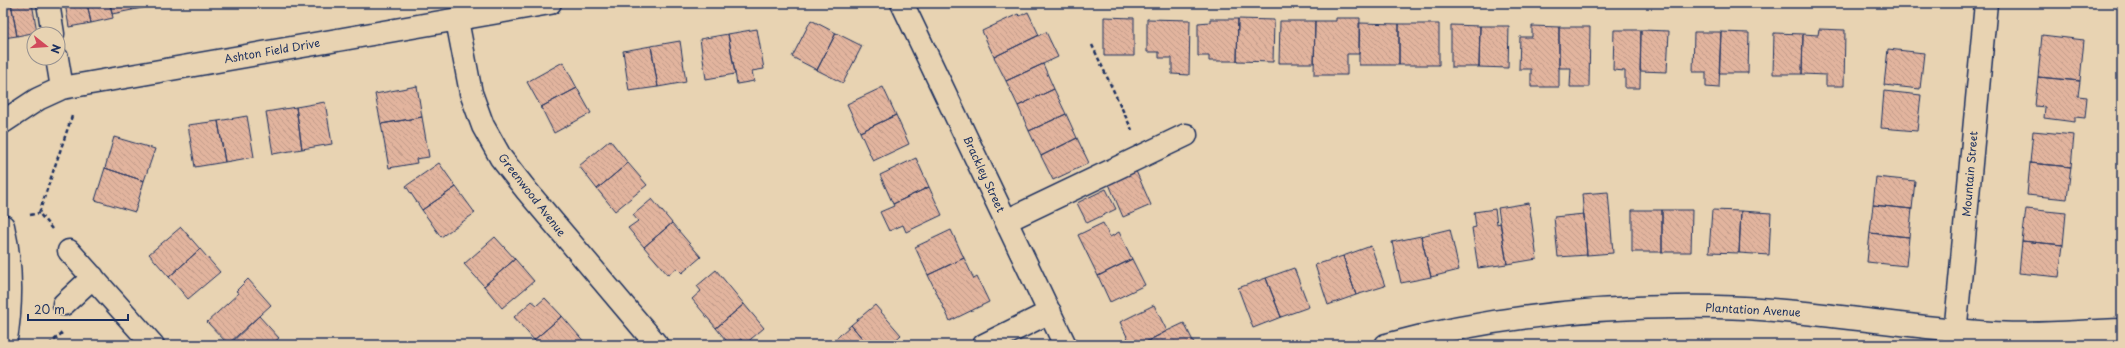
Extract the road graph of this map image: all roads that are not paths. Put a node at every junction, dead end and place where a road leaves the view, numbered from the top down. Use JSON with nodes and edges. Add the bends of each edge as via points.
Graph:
{"nodes":[{"id":1,"x":48,"y":3,"type":"edge"},
{"id":2,"x":550,"y":3,"type":"edge"},
{"id":3,"x":902,"y":3,"type":"edge"},
{"id":4,"x":1986,"y":3,"type":"edge"},
{"id":5,"x":457,"y":20,"type":"junction"},
{"id":6,"x":52,"y":26,"type":"edge"},
{"id":7,"x":58,"y":66,"type":"edge"},
{"id":8,"x":62,"y":88,"type":"junction"},
{"id":9,"x":3,"y":122,"type":"edge"},
{"id":10,"x":1186,"y":135,"type":"dead end"},
{"id":11,"x":1006,"y":221,"type":"junction"},
{"id":12,"x":3,"y":226,"type":"edge"},
{"id":13,"x":69,"y":251,"type":"road end"},
{"id":14,"x":93,"y":277,"type":"junction"},
{"id":15,"x":64,"y":304,"type":"dead end"},
{"id":16,"x":1050,"y":312,"type":"junction"},
{"id":17,"x":2122,"y":330,"type":"edge"},
{"id":18,"x":1955,"y":337,"type":"edge"},
{"id":19,"x":5,"y":345,"type":"edge"},
{"id":20,"x":153,"y":345,"type":"edge"},
{"id":21,"x":657,"y":345,"type":"edge"},
{"id":22,"x":984,"y":345,"type":"edge"},
{"id":23,"x":1065,"y":345,"type":"edge"},
{"id":24,"x":1386,"y":345,"type":"edge"}],
"edges":[{"from":1,"to":6,"type":"street"},
{"from":2,"to":5,"type":"street","name":"Ashton Field Drive"},
{"from":3,"to":11,"type":"street","name":"Brackley Street"},
{"from":4,"to":18,"type":"street","name":"Mountain Street"},
{"from":5,"to":8,"type":"street","name":"Ashton Field Drive"},
{"from":5,"to":21,"type":"street","name":"Greenwood Avenue","via":[[471,93],[483,126],[501,158]]},
{"from":7,"to":8,"type":"street"},
{"from":8,"to":9,"type":"street","name":"Ashton Field Drive","via":[[38,99]]},
{"from":10,"to":11,"type":"street"},
{"from":11,"to":16,"type":"street","name":"Brackley Street"},
{"from":12,"to":19,"type":"street","via":[[10,283]]},
{"from":13,"to":14,"type":"street"},
{"from":14,"to":15,"type":"street"},
{"from":14,"to":20,"type":"street"},
{"from":16,"to":22,"type":"street"},
{"from":16,"to":23,"type":"street","name":"Brackley Street"},
{"from":17,"to":18,"type":"street","name":"Plantation Avenue","via":[[1994,333]]},
{"from":18,"to":24,"type":"street","name":"Plantation Avenue","via":[[1812,313],[1718,307],[1618,309],[1528,316],[1437,331]]}]}
